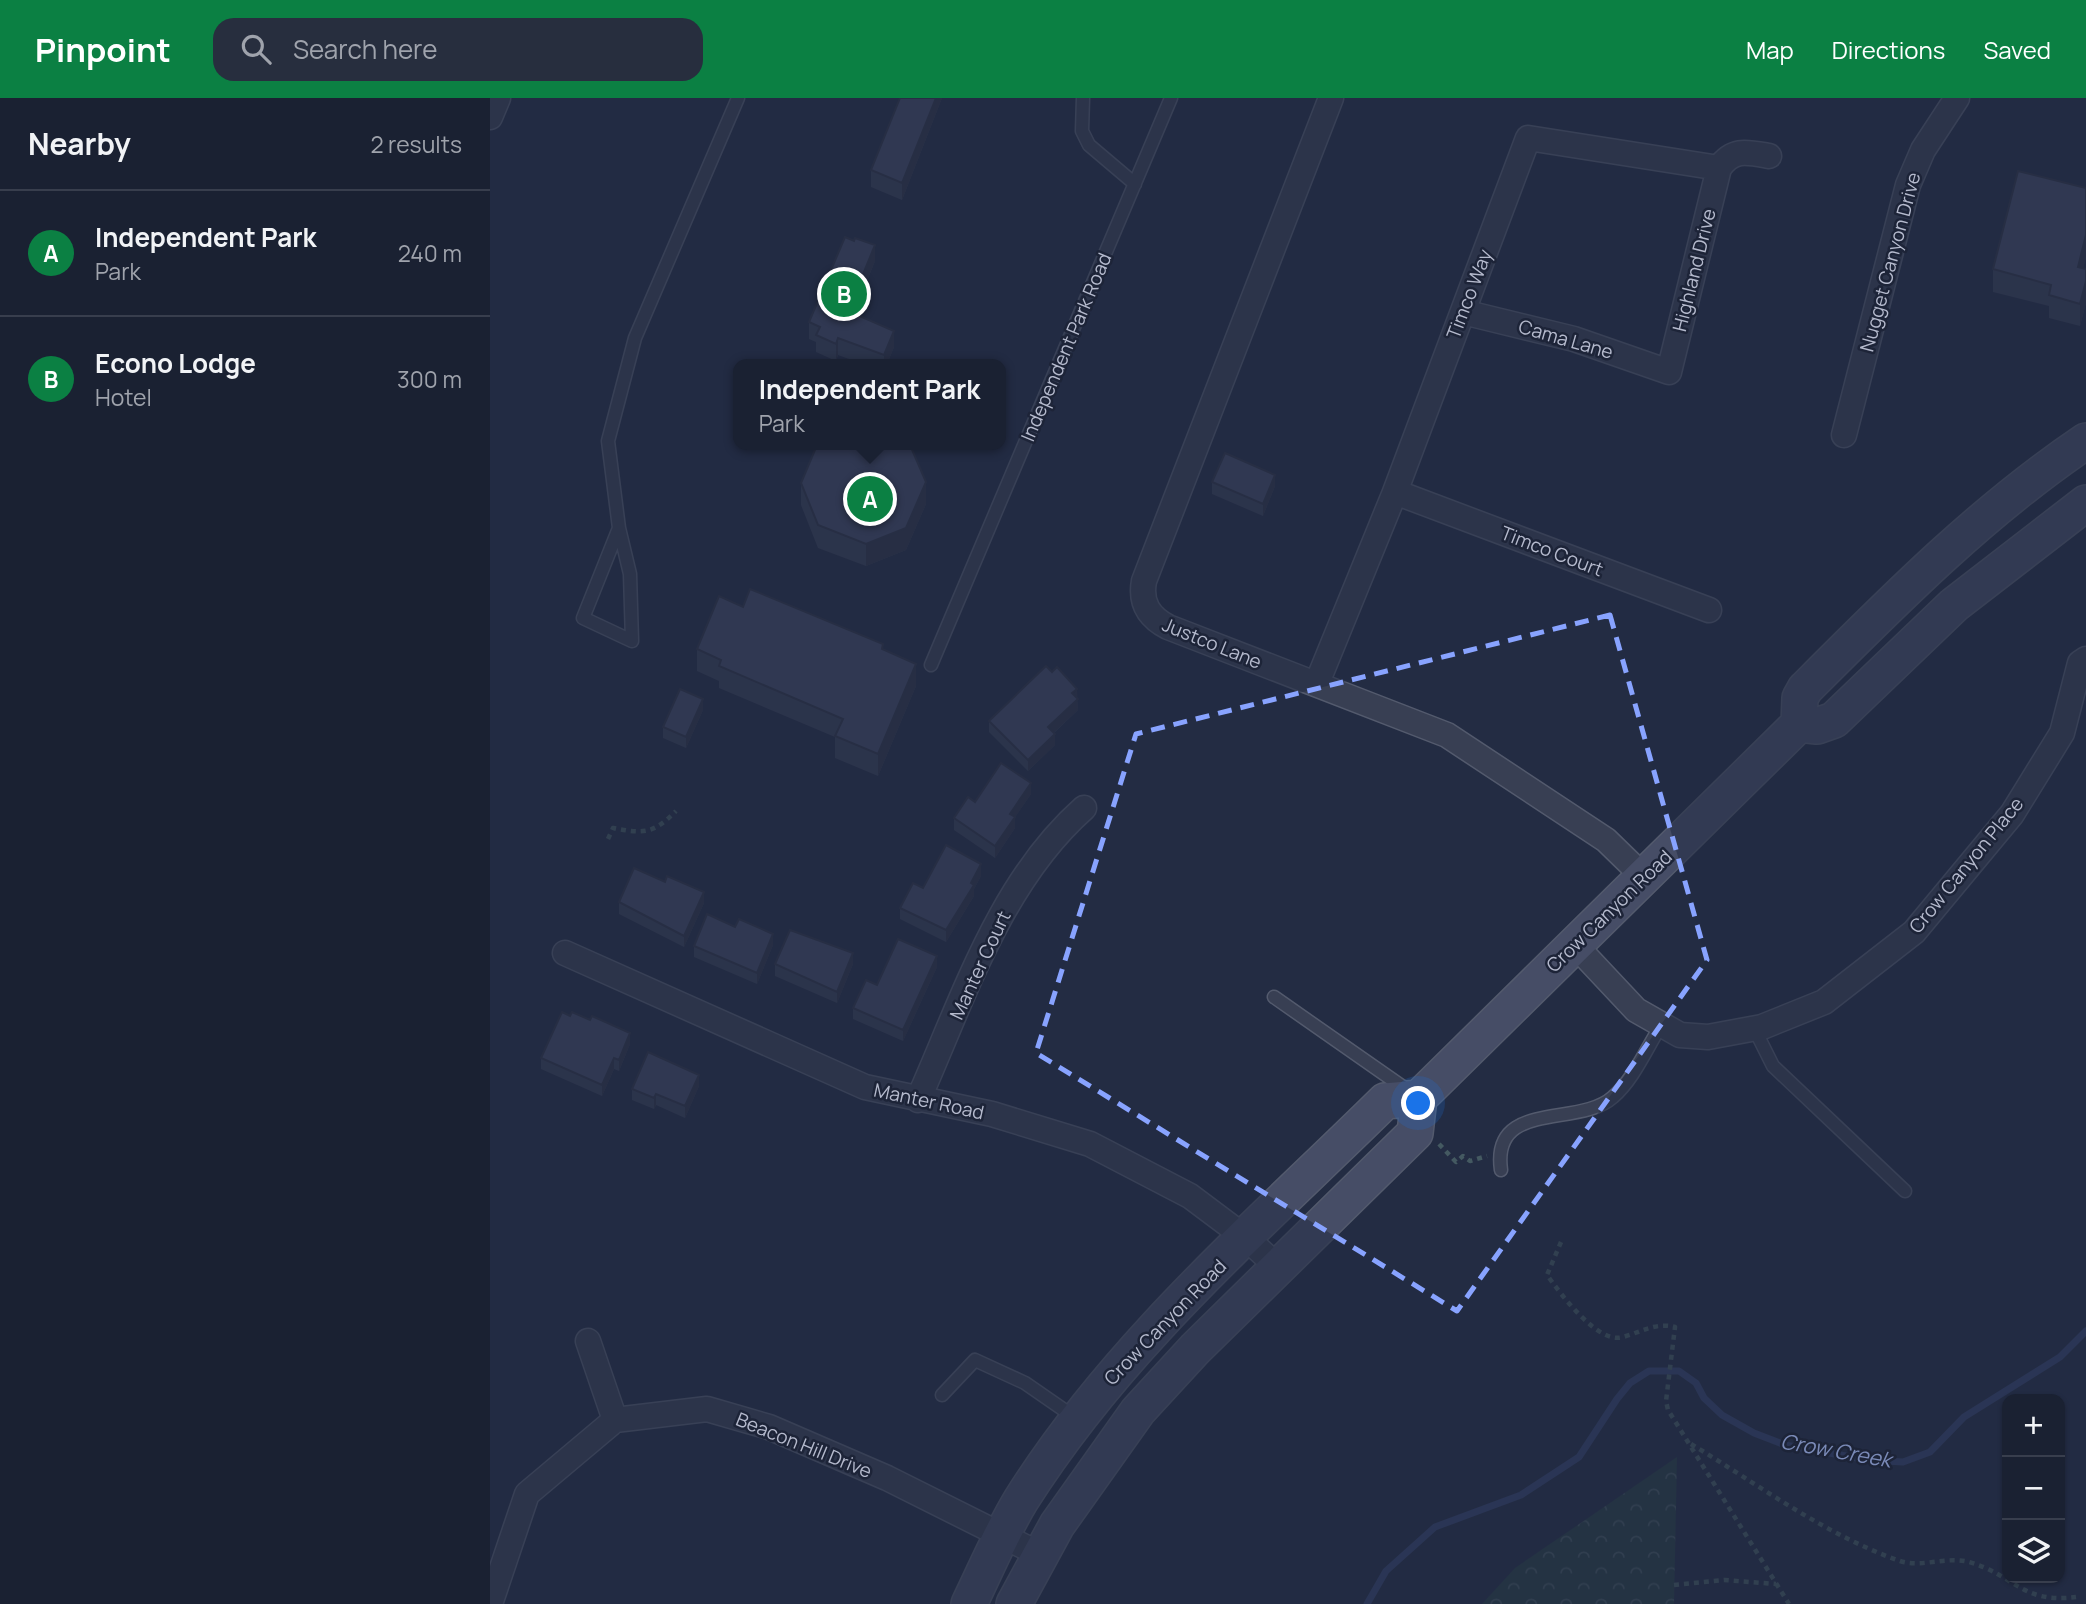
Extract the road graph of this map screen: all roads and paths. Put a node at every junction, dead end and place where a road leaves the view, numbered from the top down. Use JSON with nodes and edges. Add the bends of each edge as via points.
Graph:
{"nodes":[{"id":1,"x":498,"y":98,"type":"edge"},
{"id":2,"x":738,"y":98,"type":"edge"},
{"id":3,"x":1083,"y":98,"type":"edge"},
{"id":4,"x":1171,"y":98,"type":"edge"},
{"id":5,"x":1331,"y":98,"type":"edge"},
{"id":6,"x":1957,"y":98,"type":"edge"},
{"id":7,"x":490,"y":117,"type":"edge"},
{"id":8,"x":1769,"y":156,"type":"dead end"},
{"id":9,"x":1719,"y":169,"type":"junction"},
{"id":10,"x":1135,"y":184,"type":"junction"},
{"id":11,"x":1463,"y":312,"type":"junction"},
{"id":12,"x":1669,"y":372,"type":"joint"},
{"id":13,"x":1844,"y":435,"type":"dead end"},
{"id":14,"x":2086,"y":441,"type":"edge"},
{"id":15,"x":1395,"y":492,"type":"junction"},
{"id":16,"x":2086,"y":503,"type":"edge"},
{"id":17,"x":619,"y":528,"type":"junction"},
{"id":18,"x":1709,"y":610,"type":"dead end"},
{"id":19,"x":2083,"y":661,"type":"edge"},
{"id":20,"x":931,"y":665,"type":"dead end"},
{"id":21,"x":1317,"y":683,"type":"junction"},
{"id":22,"x":1799,"y":724,"type":"junction"},
{"id":23,"x":1084,"y":808,"type":"dead end"},
{"id":24,"x":676,"y":811,"type":"dead end"},
{"id":25,"x":608,"y":839,"type":"dead end"},
{"id":26,"x":1644,"y":877,"type":"junction"},
{"id":27,"x":1575,"y":945,"type":"junction"},
{"id":28,"x":565,"y":953,"type":"dead end"},
{"id":29,"x":1274,"y":997,"type":"dead end"},
{"id":30,"x":1662,"y":1024,"type":"junction"},
{"id":31,"x":1754,"y":1028,"type":"junction"},
{"id":32,"x":918,"y":1100,"type":"junction"},
{"id":33,"x":1418,"y":1109,"type":"junction"},
{"id":34,"x":1498,"y":1152,"type":"junction"},
{"id":35,"x":1501,"y":1170,"type":"dead end"},
{"id":36,"x":1905,"y":1191,"type":"dead end"},
{"id":37,"x":1246,"y":1238,"type":"junction"},
{"id":38,"x":1560,"y":1242,"type":"dead end"},
{"id":39,"x":1278,"y":1267,"type":"junction"},
{"id":40,"x":588,"y":1341,"type":"dead end"},
{"id":41,"x":942,"y":1395,"type":"dead end"},
{"id":42,"x":615,"y":1420,"type":"junction"},
{"id":43,"x":1077,"y":1420,"type":"junction"},
{"id":44,"x":1689,"y":1443,"type":"junction"},
{"id":45,"x":1002,"y":1533,"type":"junction"},
{"id":46,"x":1039,"y":1554,"type":"junction"},
{"id":47,"x":1777,"y":1584,"type":"junction"},
{"id":48,"x":1674,"y":1585,"type":"dead end"},
{"id":49,"x":2034,"y":1597,"type":"junction"},
{"id":50,"x":2076,"y":1597,"type":"dead end"},
{"id":51,"x":490,"y":1604,"type":"edge"},
{"id":52,"x":969,"y":1604,"type":"edge"},
{"id":53,"x":1014,"y":1604,"type":"edge"},
{"id":54,"x":1789,"y":1604,"type":"edge"},
{"id":55,"x":2033,"y":1604,"type":"edge"}],
"edges":[{"from":1,"to":7,"type":"street"},
{"from":2,"to":17,"type":"lane","via":[[635,338],[608,441]]},
{"from":3,"to":10,"type":"lane","via":[[1082,131],[1089,145]]},
{"from":4,"to":10,"type":"lane","name":"Independent Park Road"},
{"from":5,"to":21,"type":"street","name":"Justco Lane","via":[[1142,591],[1145,607],[1160,624]]},
{"from":6,"to":13,"type":"street","name":"Nugget Canyon Drive","via":[[1923,150],[1908,185]]},
{"from":8,"to":9,"type":"street","via":[[1740,151]]},
{"from":9,"to":11,"type":"street","name":"Timco Way","via":[[1528,138]]},
{"from":9,"to":12,"type":"street","name":"Highland Drive"},
{"from":10,"to":20,"type":"lane","name":"Independent Park Road"},
{"from":11,"to":12,"type":"street","name":"Cama Lane","via":[[1574,339]]},
{"from":11,"to":15,"type":"street","name":"Timco Way"},
{"from":14,"to":22,"type":"main road","via":[[1975,526],[1877,617],[1805,689]]},
{"from":15,"to":18,"type":"street","name":"Timco Court"},
{"from":15,"to":21,"type":"street","name":"Timco Way"},
{"from":16,"to":22,"type":"main road","via":[[1954,605],[1834,720],[1817,726]]},
{"from":17,"to":17,"type":"lane","via":[[630,574],[632,640],[583,618]]},
{"from":19,"to":31,"type":"street","name":"Crow Canyon Place","via":[[2062,733],[2012,814],[1914,932],[1824,1002]]},
{"from":21,"to":26,"type":"street","name":"Justco Lane","via":[[1470,748],[1606,840]]},
{"from":22,"to":26,"type":"main road","name":"Crow Canyon Road"},
{"from":23,"to":32,"type":"street","name":"Manter Court","via":[[1053,835],[998,920]]},
{"from":24,"to":25,"type":"path","via":[[643,834],[613,828]]},
{"from":26,"to":27,"type":"main road","name":"Crow Canyon Road"},
{"from":27,"to":30,"type":"street","name":"Crow Canyon Place","via":[[1636,1010]]},
{"from":27,"to":33,"type":"main road","name":"Crow Canyon Road"},
{"from":28,"to":32,"type":"street","name":"Manter Road","via":[[865,1087]]},
{"from":29,"to":33,"type":"lane"},
{"from":30,"to":31,"type":"street","name":"Crow Canyon Place","via":[[1680,1035],[1708,1037]]},
{"from":30,"to":34,"type":"lane","via":[[1613,1097],[1519,1125],[1506,1136]]},
{"from":31,"to":36,"type":"lane","via":[[1773,1066]]},
{"from":32,"to":37,"type":"street","name":"Manter Road","via":[[992,1114],[1090,1144],[1190,1196]]},
{"from":33,"to":34,"type":"path","via":[[1456,1162],[1463,1156],[1470,1161]]},
{"from":33,"to":37,"type":"main road","name":"Crow Canyon Road","via":[[1385,1101]]},
{"from":33,"to":39,"type":"main road","name":"Crow Canyon Road","via":[[1415,1133]]},
{"from":34,"to":35,"type":"lane"},
{"from":37,"to":39,"type":"street","name":"Manter Road"},
{"from":37,"to":43,"type":"main road","name":"Crow Canyon Road","via":[[1150,1334]]},
{"from":38,"to":44,"type":"path","via":[[1547,1275],[1563,1299],[1599,1332],[1619,1339],[1663,1324],[1675,1327],[1665,1401]]},
{"from":39,"to":46,"type":"main road","name":"Crow Canyon Road","via":[[1138,1411]]},
{"from":40,"to":42,"type":"street"},
{"from":41,"to":43,"type":"lane","via":[[975,1360],[1025,1383]]},
{"from":42,"to":45,"type":"street","name":"Beacon Hill Drive","via":[[707,1409],[769,1427]]},
{"from":42,"to":51,"type":"street","via":[[527,1493]]},
{"from":43,"to":45,"type":"main road","name":"Crow Canyon Road"},
{"from":44,"to":47,"type":"path"},
{"from":44,"to":49,"type":"path","via":[[1800,1513],[1884,1553],[1917,1563],[1967,1562]]},
{"from":45,"to":46,"type":"street","name":"Beacon Hill Drive"},
{"from":45,"to":52,"type":"main road","name":"Crow Canyon Road"},
{"from":46,"to":53,"type":"main road","name":"Crow Canyon Road"},
{"from":47,"to":48,"type":"path","via":[[1724,1580]]},
{"from":47,"to":54,"type":"path"},
{"from":49,"to":50,"type":"path"},
{"from":49,"to":55,"type":"path"}]}
